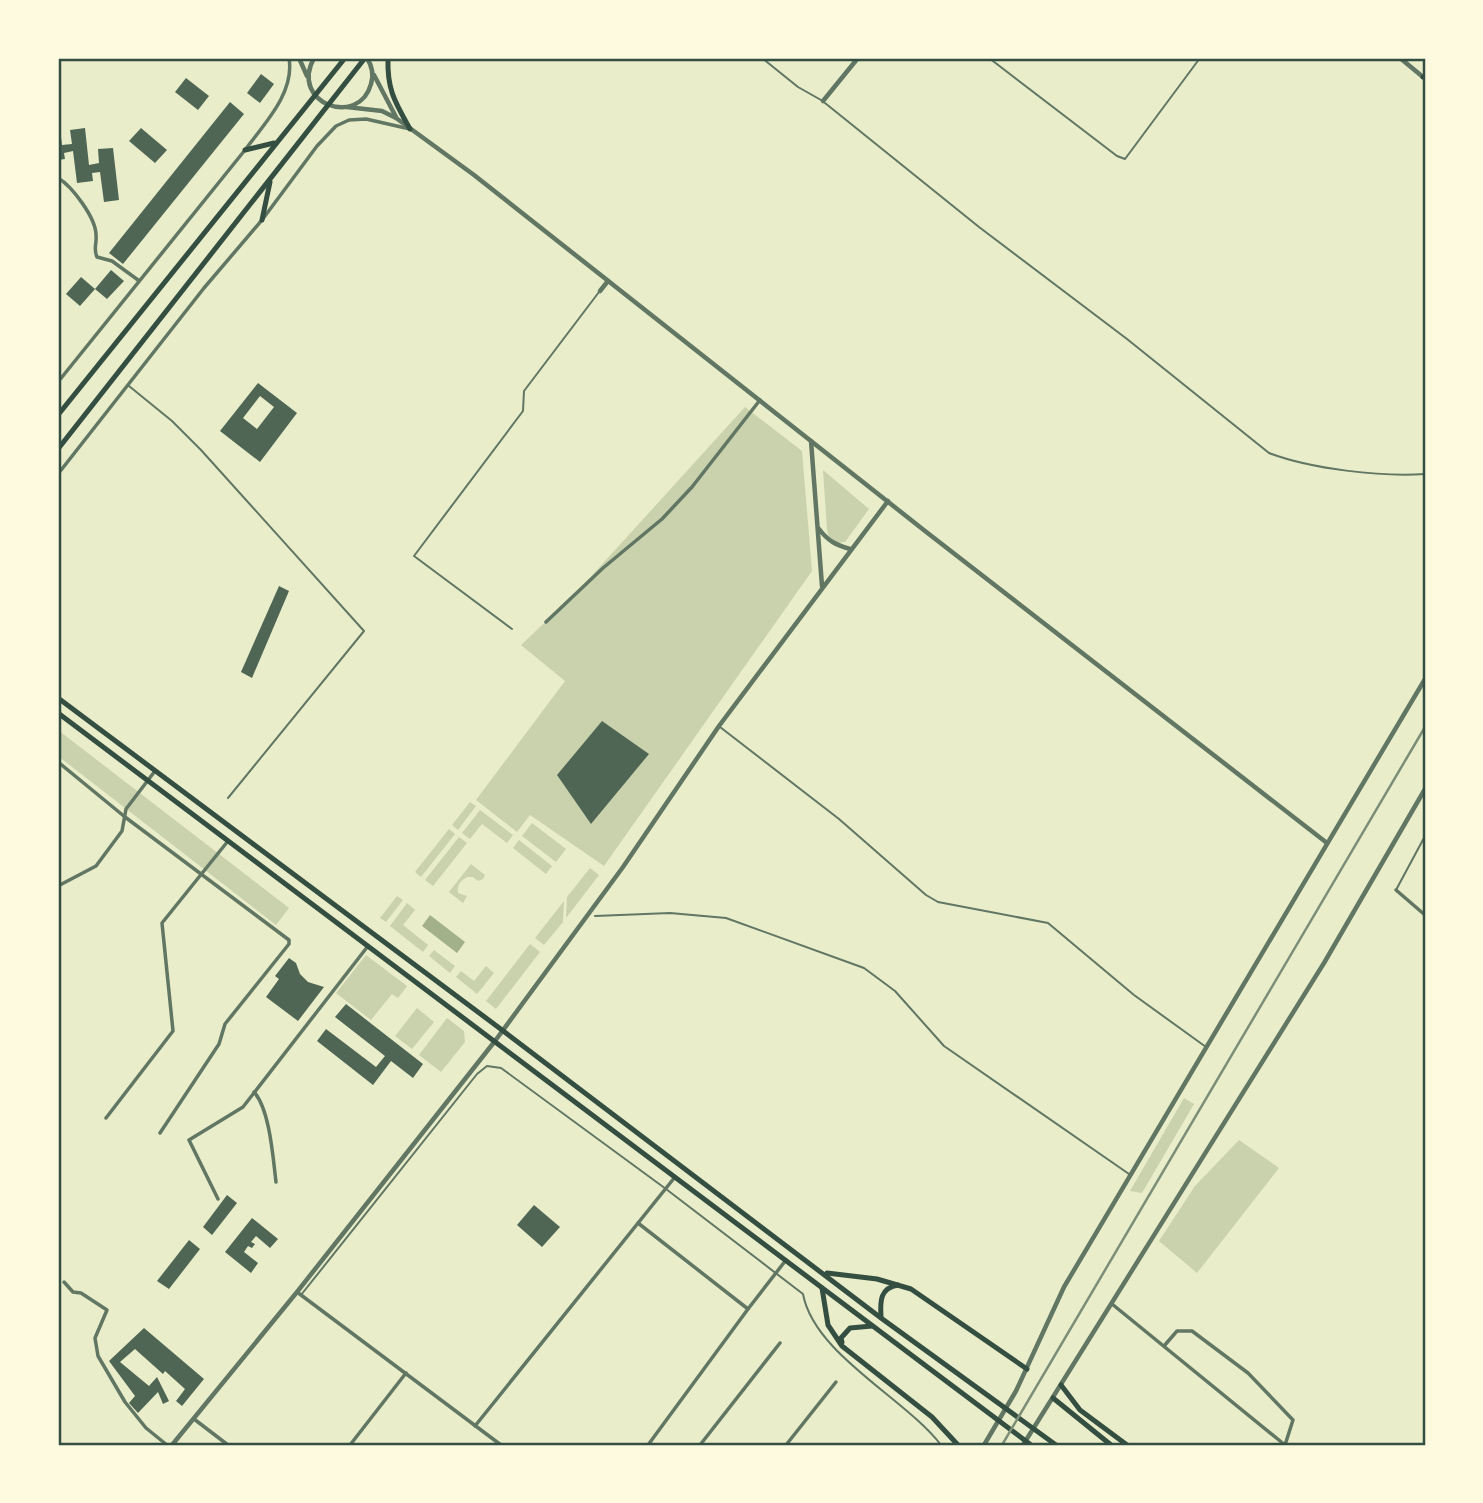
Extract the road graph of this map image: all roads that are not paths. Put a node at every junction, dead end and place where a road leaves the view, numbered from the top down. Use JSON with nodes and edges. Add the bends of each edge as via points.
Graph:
{"nodes":[{"id":1,"x":289,"y":58,"type":"edge"},
{"id":2,"x":299,"y":58,"type":"edge"},
{"id":3,"x":314,"y":58,"type":"edge"},
{"id":4,"x":345,"y":58,"type":"edge"},
{"id":5,"x":366,"y":58,"type":"edge"},
{"id":6,"x":388,"y":58,"type":"edge"},
{"id":7,"x":762,"y":58,"type":"edge"},
{"id":8,"x":858,"y":58,"type":"edge"},
{"id":9,"x":989,"y":58,"type":"edge"},
{"id":10,"x":1200,"y":58,"type":"edge"},
{"id":11,"x":1400,"y":58,"type":"edge"},
{"id":12,"x":372,"y":72,"type":"junction"},
{"id":13,"x":1425,"y":78,"type":"edge"},
{"id":14,"x":309,"y":83,"type":"junction"},
{"id":15,"x":315,"y":95,"type":"junction"},
{"id":16,"x":823,"y":101,"type":"junction"},
{"id":17,"x":328,"y":105,"type":"junction"},
{"id":18,"x":347,"y":107,"type":"junction"},
{"id":19,"x":396,"y":118,"type":"junction"},
{"id":20,"x":410,"y":129,"type":"junction"},
{"id":21,"x":274,"y":143,"type":"junction"},
{"id":22,"x":245,"y":150,"type":"junction"},
{"id":23,"x":58,"y":178,"type":"edge"},
{"id":24,"x":270,"y":180,"type":"junction"},
{"id":25,"x":262,"y":220,"type":"junction"},
{"id":26,"x":138,"y":281,"type":"junction"},
{"id":27,"x":608,"y":281,"type":"junction"},
{"id":28,"x":600,"y":291,"type":"joint"},
{"id":29,"x":58,"y":382,"type":"edge"},
{"id":30,"x":127,"y":385,"type":"junction"},
{"id":31,"x":760,"y":400,"type":"junction"},
{"id":32,"x":58,"y":415,"type":"edge"},
{"id":33,"x":811,"y":441,"type":"junction"},
{"id":34,"x":58,"y":449,"type":"edge"},
{"id":35,"x":58,"y":474,"type":"edge"},
{"id":36,"x":1425,"y":474,"type":"edge"},
{"id":37,"x":888,"y":501,"type":"junction"},
{"id":38,"x":819,"y":528,"type":"junction"},
{"id":39,"x":850,"y":549,"type":"junction"},
{"id":40,"x":822,"y":588,"type":"junction"},
{"id":41,"x":546,"y":622,"type":"dead end"},
{"id":42,"x":512,"y":629,"type":"dead end"},
{"id":43,"x":1425,"y":678,"type":"edge"},
{"id":44,"x":58,"y":698,"type":"edge"},
{"id":45,"x":58,"y":713,"type":"edge"},
{"id":46,"x":719,"y":726,"type":"junction"},
{"id":47,"x":58,"y":762,"type":"edge"},
{"id":48,"x":155,"y":771,"type":"junction"},
{"id":49,"x":148,"y":781,"type":"junction"},
{"id":50,"x":1425,"y":789,"type":"edge"},
{"id":51,"x":228,"y":798,"type":"dead end"},
{"id":52,"x":125,"y":817,"type":"junction"},
{"id":53,"x":1425,"y":836,"type":"edge"},
{"id":54,"x":228,"y":841,"type":"junction"},
{"id":55,"x":1327,"y":843,"type":"junction"},
{"id":56,"x":201,"y":874,"type":"junction"},
{"id":57,"x":58,"y":886,"type":"edge"},
{"id":58,"x":1396,"y":890,"type":"joint"},
{"id":59,"x":587,"y":915,"type":"junction"},
{"id":60,"x":1425,"y":915,"type":"edge"},
{"id":61,"x":595,"y":916,"type":"joint"},
{"id":62,"x":368,"y":946,"type":"junction"},
{"id":63,"x":502,"y":1030,"type":"junction"},
{"id":64,"x":495,"y":1041,"type":"junction"},
{"id":65,"x":1206,"y":1047,"type":"junction"},
{"id":66,"x":254,"y":1092,"type":"junction"},
{"id":67,"x":106,"y":1118,"type":"dead end"},
{"id":68,"x":160,"y":1133,"type":"dead end"},
{"id":69,"x":1129,"y":1174,"type":"junction"},
{"id":70,"x":675,"y":1177,"type":"junction"},
{"id":71,"x":276,"y":1182,"type":"dead end"},
{"id":72,"x":666,"y":1189,"type":"junction"},
{"id":73,"x":218,"y":1199,"type":"dead end"},
{"id":74,"x":638,"y":1223,"type":"junction"},
{"id":75,"x":786,"y":1260,"type":"junction"},
{"id":76,"x":776,"y":1273,"type":"junction"},
{"id":77,"x":824,"y":1273,"type":"junction"},
{"id":78,"x":64,"y":1282,"type":"dead end"},
{"id":79,"x":901,"y":1284,"type":"junction"},
{"id":80,"x":822,"y":1287,"type":"junction"},
{"id":81,"x":299,"y":1294,"type":"junction"},
{"id":82,"x":1112,"y":1304,"type":"junction"},
{"id":83,"x":748,"y":1309,"type":"junction"},
{"id":84,"x":881,"y":1318,"type":"junction"},
{"id":85,"x":873,"y":1326,"type":"junction"},
{"id":86,"x":780,"y":1343,"type":"dead end"},
{"id":87,"x":842,"y":1346,"type":"junction"},
{"id":88,"x":1164,"y":1346,"type":"junction"},
{"id":89,"x":1027,"y":1370,"type":"junction"},
{"id":90,"x":406,"y":1373,"type":"junction"},
{"id":91,"x":836,"y":1382,"type":"dead end"},
{"id":92,"x":1061,"y":1385,"type":"junction"},
{"id":93,"x":1053,"y":1398,"type":"junction"},
{"id":94,"x":194,"y":1419,"type":"junction"},
{"id":95,"x":475,"y":1426,"type":"junction"},
{"id":96,"x":494,"y":1443,"type":"edge"},
{"id":97,"x":170,"y":1445,"type":"edge"},
{"id":98,"x":228,"y":1445,"type":"edge"},
{"id":99,"x":350,"y":1445,"type":"edge"},
{"id":100,"x":501,"y":1445,"type":"edge"},
{"id":101,"x":648,"y":1445,"type":"edge"},
{"id":102,"x":700,"y":1445,"type":"edge"},
{"id":103,"x":786,"y":1445,"type":"edge"},
{"id":104,"x":941,"y":1445,"type":"edge"},
{"id":105,"x":958,"y":1445,"type":"edge"},
{"id":106,"x":984,"y":1445,"type":"edge"},
{"id":107,"x":1023,"y":1445,"type":"edge"},
{"id":108,"x":1031,"y":1445,"type":"edge"},
{"id":109,"x":1056,"y":1445,"type":"edge"},
{"id":110,"x":1111,"y":1445,"type":"edge"},
{"id":111,"x":1127,"y":1445,"type":"edge"},
{"id":112,"x":1285,"y":1445,"type":"edge"}],
"edges":[{"from":1,"to":22,"type":"street","via":[[287,87]]},
{"from":2,"to":14,"type":"street"},
{"from":3,"to":14,"type":"street"},
{"from":4,"to":15,"type":"main road"},
{"from":5,"to":12,"type":"street"},
{"from":5,"to":17,"type":"main road"},
{"from":6,"to":20,"type":"main road","via":[[389,87]]},
{"from":7,"to":16,"type":"lane"},
{"from":8,"to":16,"type":"street"},
{"from":9,"to":10,"type":"lane","via":[[1125,159]]},
{"from":11,"to":13,"type":"street"},
{"from":12,"to":18,"type":"street","via":[[363,98]]},
{"from":12,"to":19,"type":"street"},
{"from":14,"to":15,"type":"street"},
{"from":15,"to":17,"type":"street"},
{"from":15,"to":21,"type":"main road"},
{"from":16,"to":36,"type":"lane","via":[[1269,453],[1384,475]]},
{"from":17,"to":18,"type":"street"},
{"from":17,"to":24,"type":"main road"},
{"from":18,"to":19,"type":"street","via":[[382,111]]},
{"from":19,"to":20,"type":"street"},
{"from":20,"to":25,"type":"street","via":[[366,119],[336,126]]},
{"from":20,"to":27,"type":"street"},
{"from":21,"to":22,"type":"main road"},
{"from":21,"to":32,"type":"main road"},
{"from":22,"to":26,"type":"street"},
{"from":23,"to":26,"type":"street","via":[[80,199],[97,233],[97,257],[112,261]]},
{"from":24,"to":25,"type":"main road"},
{"from":24,"to":34,"type":"main road"},
{"from":25,"to":30,"type":"street"},
{"from":26,"to":29,"type":"street"},
{"from":27,"to":28,"type":"street"},
{"from":27,"to":31,"type":"street"},
{"from":28,"to":42,"type":"lane","via":[[524,391],[523,411],[414,556]]},
{"from":30,"to":35,"type":"street"},
{"from":30,"to":51,"type":"lane","via":[[201,450],[364,631]]},
{"from":31,"to":33,"type":"street"},
{"from":31,"to":41,"type":"street","via":[[692,488]]},
{"from":33,"to":37,"type":"street"},
{"from":33,"to":38,"type":"street"},
{"from":37,"to":39,"type":"street"},
{"from":37,"to":55,"type":"street"},
{"from":38,"to":39,"type":"street","via":[[827,538]]},
{"from":38,"to":40,"type":"street"},
{"from":39,"to":40,"type":"street"},
{"from":40,"to":46,"type":"street"},
{"from":43,"to":55,"type":"street"},
{"from":44,"to":48,"type":"main road"},
{"from":45,"to":49,"type":"main road"},
{"from":46,"to":59,"type":"street"},
{"from":46,"to":65,"type":"lane","via":[[926,895],[939,902],[1048,923],[1134,996]]},
{"from":47,"to":52,"type":"street"},
{"from":48,"to":49,"type":"street"},
{"from":48,"to":63,"type":"main road"},
{"from":49,"to":52,"type":"street"},
{"from":49,"to":54,"type":"main road"},
{"from":50,"to":82,"type":"street","via":[[1324,963]]},
{"from":52,"to":56,"type":"street"},
{"from":52,"to":57,"type":"street","via":[[122,831],[96,866]]},
{"from":53,"to":58,"type":"lane"},
{"from":54,"to":56,"type":"street"},
{"from":54,"to":62,"type":"main road"},
{"from":55,"to":65,"type":"street"},
{"from":56,"to":67,"type":"street","via":[[162,923],[173,1031]]},
{"from":56,"to":68,"type":"street","via":[[289,944],[225,1024],[219,1044]]},
{"from":58,"to":60,"type":"street"},
{"from":59,"to":61,"type":"street"},
{"from":59,"to":63,"type":"street"},
{"from":61,"to":69,"type":"lane","via":[[670,913],[726,918],[864,968],[895,991],[944,1046]]},
{"from":62,"to":64,"type":"main road"},
{"from":62,"to":66,"type":"street"},
{"from":63,"to":64,"type":"street"},
{"from":63,"to":77,"type":"main road"},
{"from":64,"to":70,"type":"main road"},
{"from":64,"to":81,"type":"street"},
{"from":65,"to":69,"type":"street"},
{"from":66,"to":71,"type":"street","via":[[264,1115]]},
{"from":66,"to":73,"type":"street","via":[[243,1107],[189,1140]]},
{"from":69,"to":89,"type":"street","via":[[1064,1287]]},
{"from":70,"to":72,"type":"street"},
{"from":70,"to":75,"type":"main road"},
{"from":72,"to":74,"type":"street"},
{"from":72,"to":76,"type":"lane"},
{"from":72,"to":81,"type":"lane","via":[[501,1068],[487,1066]]},
{"from":74,"to":83,"type":"street"},
{"from":74,"to":95,"type":"street"},
{"from":75,"to":76,"type":"street"},
{"from":75,"to":80,"type":"main road"},
{"from":76,"to":83,"type":"street"},
{"from":76,"to":104,"type":"lane","via":[[803,1294],[825,1339]]},
{"from":77,"to":79,"type":"main road"},
{"from":77,"to":84,"type":"main road"},
{"from":78,"to":97,"type":"street","via":[[107,1310],[95,1338],[98,1356],[146,1428]]},
{"from":79,"to":84,"type":"main road","via":[[881,1296]]},
{"from":79,"to":89,"type":"main road"},
{"from":80,"to":85,"type":"main road"},
{"from":80,"to":87,"type":"main road","via":[[828,1325]]},
{"from":81,"to":90,"type":"street"},
{"from":81,"to":94,"type":"street"},
{"from":82,"to":88,"type":"street"},
{"from":82,"to":92,"type":"street"},
{"from":83,"to":101,"type":"street"},
{"from":84,"to":109,"type":"main road"},
{"from":85,"to":87,"type":"main road","via":[[850,1328],[841,1338]]},
{"from":85,"to":108,"type":"main road"},
{"from":86,"to":102,"type":"street"},
{"from":87,"to":105,"type":"main road","via":[[932,1417]]},
{"from":88,"to":112,"type":"street"},
{"from":88,"to":112,"type":"street","via":[[1177,1331],[1192,1331],[1248,1373],[1293,1420]]},
{"from":89,"to":106,"type":"street"},
{"from":90,"to":95,"type":"street"},
{"from":90,"to":99,"type":"street"},
{"from":91,"to":103,"type":"street"},
{"from":92,"to":93,"type":"street"},
{"from":92,"to":111,"type":"main road","via":[[1080,1410]]},
{"from":93,"to":107,"type":"street"},
{"from":93,"to":110,"type":"main road"},
{"from":94,"to":97,"type":"street"},
{"from":94,"to":98,"type":"street"},
{"from":95,"to":96,"type":"street"},
{"from":96,"to":100,"type":"street"}]}
